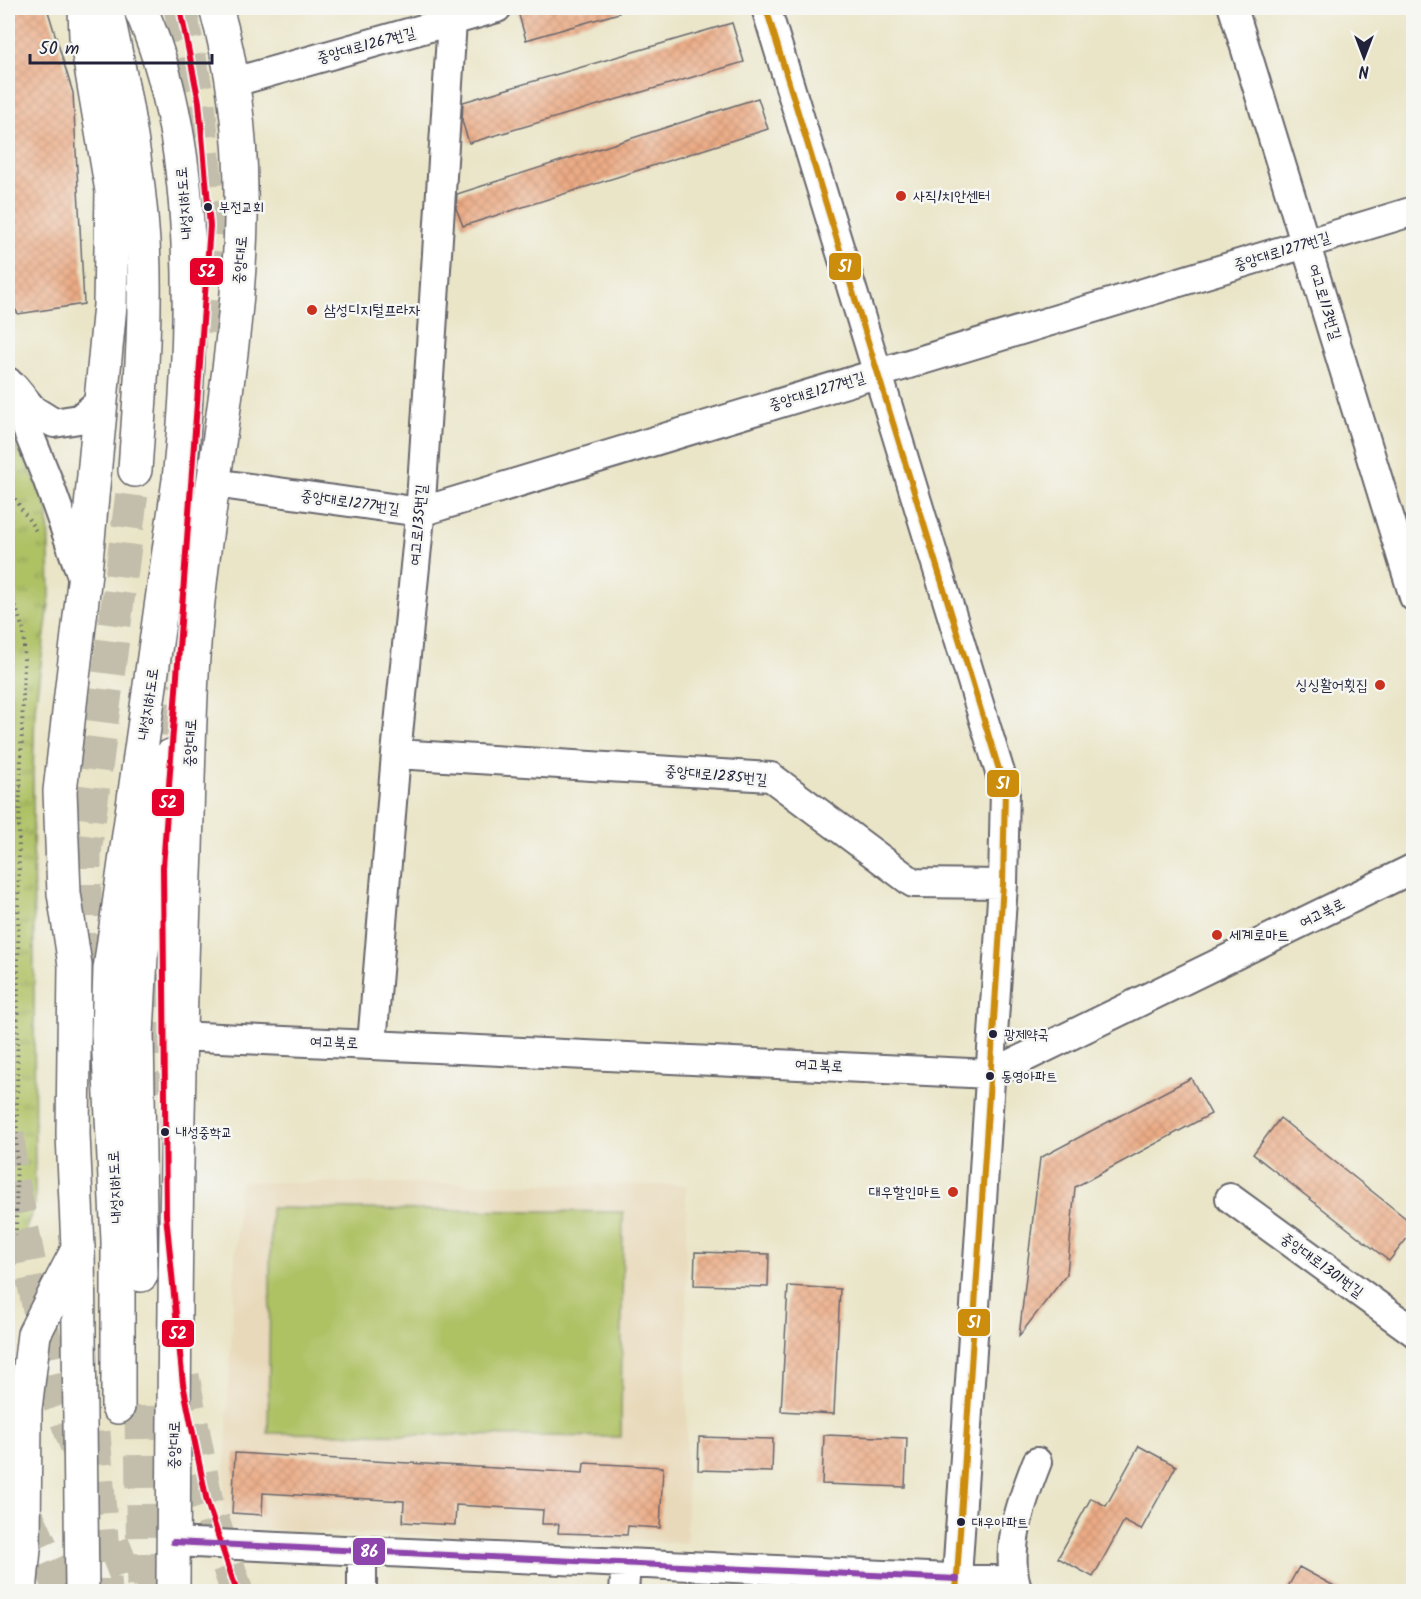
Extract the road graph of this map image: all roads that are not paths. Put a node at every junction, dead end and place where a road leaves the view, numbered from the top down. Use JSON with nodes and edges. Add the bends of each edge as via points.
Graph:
{"nodes":[{"id":1,"x":85,"y":8,"type":"edge"},
{"id":2,"x":106,"y":8,"type":"edge"},
{"id":3,"x":140,"y":8,"type":"edge"},
{"id":4,"x":216,"y":8,"type":"edge"},
{"id":5,"x":497,"y":8,"type":"edge"},
{"id":6,"x":766,"y":8,"type":"edge"},
{"id":7,"x":1233,"y":8,"type":"edge"},
{"id":8,"x":449,"y":14,"type":"edge"},
{"id":9,"x":234,"y":82,"type":"junction"},
{"id":10,"x":1413,"y":211,"type":"edge"},
{"id":11,"x":1307,"y":243,"type":"junction"},
{"id":12,"x":876,"y":373,"type":"junction"},
{"id":13,"x":8,"y":381,"type":"edge"},
{"id":14,"x":101,"y":401,"type":"junction"},
{"id":15,"x":135,"y":470,"type":"tunnel mouth"},
{"id":16,"x":214,"y":483,"type":"junction"},
{"id":17,"x":420,"y":512,"type":"junction"},
{"id":18,"x":84,"y":582,"type":"junction"},
{"id":19,"x":1413,"y":597,"type":"edge"},
{"id":20,"x":193,"y":656,"type":"junction"},
{"id":21,"x":396,"y":754,"type":"junction"},
{"id":22,"x":1413,"y":868,"type":"edge"},
{"id":23,"x":1003,"y":884,"type":"junction"},
{"id":24,"x":178,"y":1036,"type":"junction"},
{"id":25,"x":372,"y":1044,"type":"junction"},
{"id":26,"x":991,"y":1074,"type":"junction"},
{"id":27,"x":1230,"y":1197,"type":"dead end"},
{"id":28,"x":78,"y":1248,"type":"junction"},
{"id":29,"x":1413,"y":1332,"type":"edge"},
{"id":30,"x":1036,"y":1462,"type":"dead end"},
{"id":31,"x":173,"y":1548,"type":"junction"},
{"id":32,"x":362,"y":1551,"type":"junction"},
{"id":33,"x":81,"y":1555,"type":"junction"},
{"id":34,"x":626,"y":1563,"type":"junction"},
{"id":35,"x":785,"y":1581,"type":"edge"},
{"id":36,"x":957,"y":1585,"type":"edge"},
{"id":37,"x":1016,"y":1586,"type":"edge"},
{"id":38,"x":20,"y":1592,"type":"edge"},
{"id":39,"x":82,"y":1592,"type":"edge"},
{"id":40,"x":104,"y":1592,"type":"edge"},
{"id":41,"x":152,"y":1592,"type":"edge"},
{"id":42,"x":173,"y":1592,"type":"edge"},
{"id":43,"x":362,"y":1592,"type":"edge"},
{"id":44,"x":624,"y":1592,"type":"edge"}],
"edges":[{"from":1,"to":14,"type":"main road","via":[[86,37],[112,191],[110,305]]},
{"from":2,"to":15,"type":"main road","via":[[130,126],[143,243]]},
{"from":3,"to":20,"type":"main road","name":"내성지하도로","via":[[176,121],[189,274],[186,410],[179,480],[110,969],[108,1034],[129,1406],[141,957],[175,729]]},
{"from":4,"to":9,"type":"main road","name":"중앙대로"},
{"from":5,"to":8,"type":"street","name":"중앙대로1267번길"},
{"from":6,"to":12,"type":"street"},
{"from":7,"to":11,"type":"street","name":"여고로113번길"},
{"from":8,"to":9,"type":"street","name":"중앙대로1267번길"},
{"from":8,"to":17,"type":"street","name":"여고로135번길"},
{"from":9,"to":16,"type":"main road","name":"중앙대로","via":[[243,208],[236,316]]},
{"from":10,"to":11,"type":"street","name":"중앙대로1277번길"},
{"from":11,"to":12,"type":"street","name":"중앙대로1277번길"},
{"from":11,"to":19,"type":"street","name":"여고로113번길"},
{"from":12,"to":17,"type":"street","name":"중앙대로1277번길"},
{"from":12,"to":23,"type":"street","via":[[1005,789]]},
{"from":13,"to":14,"type":"street","via":[[33,410],[54,423],[79,419]]},
{"from":13,"to":18,"type":"street"},
{"from":14,"to":18,"type":"main road"},
{"from":16,"to":17,"type":"street","name":"중앙대로1277번길"},
{"from":16,"to":20,"type":"main road","name":"중앙대로"},
{"from":17,"to":21,"type":"street","name":"여고로135번길"},
{"from":18,"to":28,"type":"main road","via":[[60,791],[64,893],[75,965],[73,1134]]},
{"from":20,"to":24,"type":"main road","name":"중앙대로"},
{"from":21,"to":23,"type":"street","name":"중앙대로1285번길","via":[[771,777],[913,884]]},
{"from":21,"to":25,"type":"street","name":"여고로135번길"},
{"from":22,"to":26,"type":"street","name":"여고북로"},
{"from":23,"to":26,"type":"street"},
{"from":24,"to":25,"type":"street","name":"여고북로"},
{"from":24,"to":31,"type":"main road","name":"중앙대로"},
{"from":25,"to":26,"type":"street","name":"여고북로"},
{"from":26,"to":36,"type":"street"},
{"from":27,"to":29,"type":"street","name":"중앙대로1301번길"},
{"from":28,"to":33,"type":"main road"},
{"from":28,"to":38,"type":"main road","via":[[34,1334],[25,1409]]},
{"from":30,"to":37,"type":"street","via":[[1022,1499],[1014,1542]]},
{"from":31,"to":32,"type":"street"},
{"from":31,"to":41,"type":"main road","via":[[162,1581]]},
{"from":31,"to":42,"type":"main road","name":"중앙대로"},
{"from":32,"to":34,"type":"street"},
{"from":32,"to":43,"type":"street"},
{"from":33,"to":39,"type":"main road"},
{"from":33,"to":40,"type":"main road"},
{"from":34,"to":35,"type":"street"},
{"from":34,"to":44,"type":"street"},
{"from":35,"to":36,"type":"street"},
{"from":36,"to":37,"type":"street"}]}
